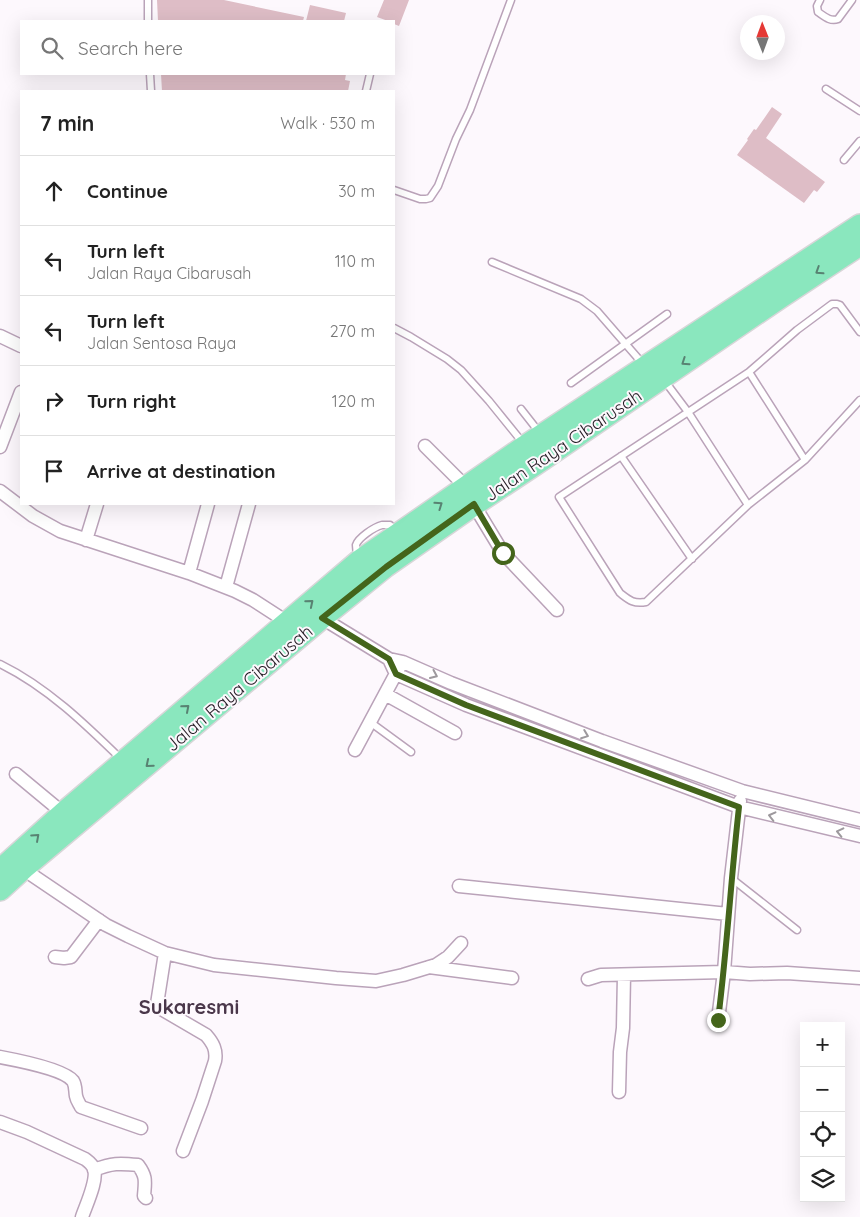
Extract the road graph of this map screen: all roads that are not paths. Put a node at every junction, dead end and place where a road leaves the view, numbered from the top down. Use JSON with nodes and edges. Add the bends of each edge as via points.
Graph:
{"nodes":[{"id":1,"x":148,"y":0,"type":"edge"},
{"id":2,"x":511,"y":0,"type":"edge"},
{"id":3,"x":820,"y":0,"type":"edge"},
{"id":4,"x":852,"y":0,"type":"edge"},
{"id":5,"x":148,"y":20,"type":"edge"},
{"id":6,"x":150,"y":75,"type":"edge"},
{"id":7,"x":370,"y":75,"type":"edge"},
{"id":8,"x":826,"y":89,"type":"dead end"},
{"id":9,"x":151,"y":90,"type":"edge"},
{"id":10,"x":366,"y":90,"type":"edge"},
{"id":11,"x":860,"y":111,"type":"edge"},
{"id":12,"x":860,"y":141,"type":"edge"},
{"id":13,"x":844,"y":160,"type":"dead end"},
{"id":14,"x":395,"y":190,"type":"edge"},
{"id":15,"x":860,"y":226,"type":"edge"},
{"id":16,"x":860,"y":245,"type":"edge"},
{"id":17,"x":492,"y":262,"type":"dead end"},
{"id":18,"x":667,"y":314,"type":"dead end"},
{"id":19,"x":395,"y":329,"type":"edge"},
{"id":20,"x":860,"y":332,"type":"edge"},
{"id":21,"x":0,"y":336,"type":"edge"},
{"id":22,"x":626,"y":344,"type":"junction"},
{"id":23,"x":20,"y":346,"type":"edge"},
{"id":24,"x":654,"y":372,"type":"junction"},
{"id":25,"x":749,"y":372,"type":"junction"},
{"id":26,"x":571,"y":383,"type":"dead end"},
{"id":27,"x":20,"y":395,"type":"edge"},
{"id":28,"x":860,"y":400,"type":"edge"},
{"id":29,"x":522,"y":409,"type":"dead end"},
{"id":30,"x":688,"y":412,"type":"junction"},
{"id":31,"x":533,"y":441,"type":"junction"},
{"id":32,"x":425,"y":446,"type":"dead end"},
{"id":33,"x":0,"y":447,"type":"edge"},
{"id":34,"x":621,"y":456,"type":"junction"},
{"id":35,"x":805,"y":460,"type":"junction"},
{"id":36,"x":0,"y":491,"type":"edge"},
{"id":37,"x":470,"y":496,"type":"junction"},
{"id":38,"x":97,"y":505,"type":"edge"},
{"id":39,"x":208,"y":505,"type":"edge"},
{"id":40,"x":248,"y":505,"type":"edge"},
{"id":41,"x":748,"y":505,"type":"junction"},
{"id":42,"x":86,"y":540,"type":"junction"},
{"id":43,"x":692,"y":559,"type":"junction"},
{"id":44,"x":190,"y":573,"type":"junction"},
{"id":45,"x":226,"y":587,"type":"junction"},
{"id":46,"x":557,"y":610,"type":"dead end"},
{"id":47,"x":322,"y":618,"type":"junction"},
{"id":48,"x":287,"y":622,"type":"junction"},
{"id":49,"x":389,"y":659,"type":"junction"},
{"id":50,"x":403,"y":662,"type":"junction"},
{"id":51,"x":0,"y":664,"type":"edge"},
{"id":52,"x":396,"y":674,"type":"junction"},
{"id":53,"x":385,"y":694,"type":"junction"},
{"id":54,"x":370,"y":722,"type":"junction"},
{"id":55,"x":455,"y":733,"type":"dead end"},
{"id":56,"x":355,"y":750,"type":"dead end"},
{"id":57,"x":411,"y":752,"type":"dead end"},
{"id":58,"x":124,"y":761,"type":"junction"},
{"id":59,"x":16,"y":774,"type":"dead end"},
{"id":60,"x":742,"y":791,"type":"junction"},
{"id":61,"x":739,"y":807,"type":"junction"},
{"id":62,"x":63,"y":812,"type":"junction"},
{"id":63,"x":860,"y":820,"type":"edge"},
{"id":64,"x":860,"y":836,"type":"edge"},
{"id":65,"x":24,"y":868,"type":"junction"},
{"id":66,"x":0,"y":870,"type":"edge"},
{"id":67,"x":731,"y":878,"type":"junction"},
{"id":68,"x":459,"y":886,"type":"dead end"},
{"id":69,"x":0,"y":890,"type":"edge"},
{"id":70,"x":728,"y":914,"type":"junction"},
{"id":71,"x":99,"y":920,"type":"junction"},
{"id":72,"x":797,"y":930,"type":"dead end"},
{"id":73,"x":461,"y":943,"type":"dead end"},
{"id":74,"x":165,"y":953,"type":"junction"},
{"id":75,"x":56,"y":957,"type":"dead end"},
{"id":76,"x":429,"y":967,"type":"junction"},
{"id":77,"x":724,"y":972,"type":"junction"},
{"id":78,"x":624,"y":975,"type":"junction"},
{"id":79,"x":512,"y":978,"type":"dead end"},
{"id":80,"x":860,"y":978,"type":"edge"},
{"id":81,"x":588,"y":979,"type":"dead end"},
{"id":82,"x":718,"y":1020,"type":"dead end"},
{"id":83,"x":0,"y":1057,"type":"edge"},
{"id":84,"x":618,"y":1092,"type":"dead end"},
{"id":85,"x":0,"y":1122,"type":"edge"},
{"id":86,"x":141,"y":1128,"type":"dead end"},
{"id":87,"x":183,"y":1151,"type":"dead end"},
{"id":88,"x":94,"y":1170,"type":"junction"},
{"id":89,"x":146,"y":1198,"type":"dead end"},
{"id":90,"x":82,"y":1217,"type":"edge"}],
"edges":[{"from":1,"to":5,"type":"lane"},
{"from":2,"to":14,"type":"lane","via":[[438,186],[430,198],[420,200]]},
{"from":3,"to":4,"type":"lane","via":[[818,12],[834,21]]},
{"from":6,"to":9,"type":"lane"},
{"from":7,"to":10,"type":"lane"},
{"from":8,"to":11,"type":"lane"},
{"from":12,"to":13,"type":"lane"},
{"from":15,"to":24,"type":"main road","name":"Jalan Raya Cibarusah"},
{"from":16,"to":24,"type":"main road","name":"Jalan Raya Cibarusah","one_way":true,"via":[[781,297]]},
{"from":17,"to":22,"type":"lane","via":[[582,299]]},
{"from":18,"to":22,"type":"lane"},
{"from":19,"to":31,"type":"lane","via":[[461,370]]},
{"from":20,"to":25,"type":"lane","via":[[840,305],[832,304]]},
{"from":21,"to":23,"type":"street"},
{"from":22,"to":24,"type":"lane"},
{"from":22,"to":26,"type":"lane"},
{"from":24,"to":30,"type":"lane"},
{"from":24,"to":31,"type":"main road","name":"Jalan Raya Cibarusah"},
{"from":24,"to":37,"type":"main road","name":"Jalan Raya Cibarusah","via":[[536,464]]},
{"from":25,"to":30,"type":"lane"},
{"from":25,"to":35,"type":"lane"},
{"from":27,"to":33,"type":"street"},
{"from":28,"to":35,"type":"lane"},
{"from":29,"to":31,"type":"lane"},
{"from":30,"to":34,"type":"lane"},
{"from":30,"to":41,"type":"lane"},
{"from":31,"to":37,"type":"main road","name":"Jalan Raya Cibarusah"},
{"from":32,"to":37,"type":"street"},
{"from":34,"to":43,"type":"lane"},
{"from":34,"to":43,"type":"lane","via":[[559,497],[620,594],[632,602],[646,602]]},
{"from":35,"to":41,"type":"lane"},
{"from":36,"to":42,"type":"street","via":[[33,516],[60,531]]},
{"from":37,"to":46,"type":"street","via":[[503,553]]},
{"from":37,"to":47,"type":"main road","name":"Jalan Raya Cibarusah"},
{"from":48,"to":37,"type":"main road","name":"Jalan Raya Cibarusah","one_way":true,"via":[[360,561],[399,534]]},
{"from":38,"to":42,"type":"street"},
{"from":39,"to":44,"type":"street"},
{"from":40,"to":45,"type":"street"},
{"from":41,"to":43,"type":"lane"},
{"from":42,"to":44,"type":"street"},
{"from":44,"to":45,"type":"street"},
{"from":45,"to":48,"type":"street"},
{"from":47,"to":49,"type":"street"},
{"from":47,"to":65,"type":"main road","name":"Jalan Raya Cibarusah","one_way":true},
{"from":58,"to":48,"type":"main road","name":"Jalan Raya Cibarusah","one_way":true},
{"from":49,"to":50,"type":"street"},
{"from":49,"to":52,"type":"street"},
{"from":50,"to":52,"type":"street"},
{"from":50,"to":60,"type":"street","one_way":true,"via":[[602,741]]},
{"from":51,"to":58,"type":"lane","via":[[25,677],[74,714]]},
{"from":52,"to":53,"type":"street"},
{"from":52,"to":61,"type":"street","via":[[466,705]]},
{"from":53,"to":54,"type":"street"},
{"from":53,"to":55,"type":"street"},
{"from":54,"to":56,"type":"street"},
{"from":54,"to":57,"type":"lane"},
{"from":58,"to":62,"type":"main road","name":"Jalan Raya Cibarusah"},
{"from":59,"to":62,"type":"street"},
{"from":60,"to":61,"type":"street"},
{"from":60,"to":63,"type":"street"},
{"from":64,"to":61,"type":"street","one_way":true},
{"from":61,"to":67,"type":"street"},
{"from":66,"to":62,"type":"main road","name":"Jalan Raya Cibarusah","one_way":true},
{"from":65,"to":69,"type":"main road","name":"Jalan Raya Cibarusah"},
{"from":65,"to":71,"type":"street"},
{"from":67,"to":70,"type":"street"},
{"from":67,"to":72,"type":"lane"},
{"from":68,"to":70,"type":"street"},
{"from":70,"to":77,"type":"street"},
{"from":71,"to":74,"type":"street"},
{"from":71,"to":75,"type":"street","via":[[71,957]]},
{"from":73,"to":76,"type":"street","via":[[448,958]]},
{"from":74,"to":76,"type":"street","via":[[214,965],[376,981]]},
{"from":74,"to":87,"type":"street","via":[[158,1008],[206,1035],[216,1056]]},
{"from":76,"to":79,"type":"street"},
{"from":77,"to":78,"type":"street"},
{"from":77,"to":80,"type":"street"},
{"from":77,"to":82,"type":"street"},
{"from":78,"to":81,"type":"street"},
{"from":78,"to":84,"type":"street"},
{"from":83,"to":86,"type":"street","via":[[27,1062],[70,1078],[75,1083],[81,1107]]},
{"from":85,"to":88,"type":"street","via":[[86,1159]]},
{"from":88,"to":89,"type":"street","via":[[120,1163],[138,1165],[146,1182]]},
{"from":88,"to":90,"type":"street"}]}
